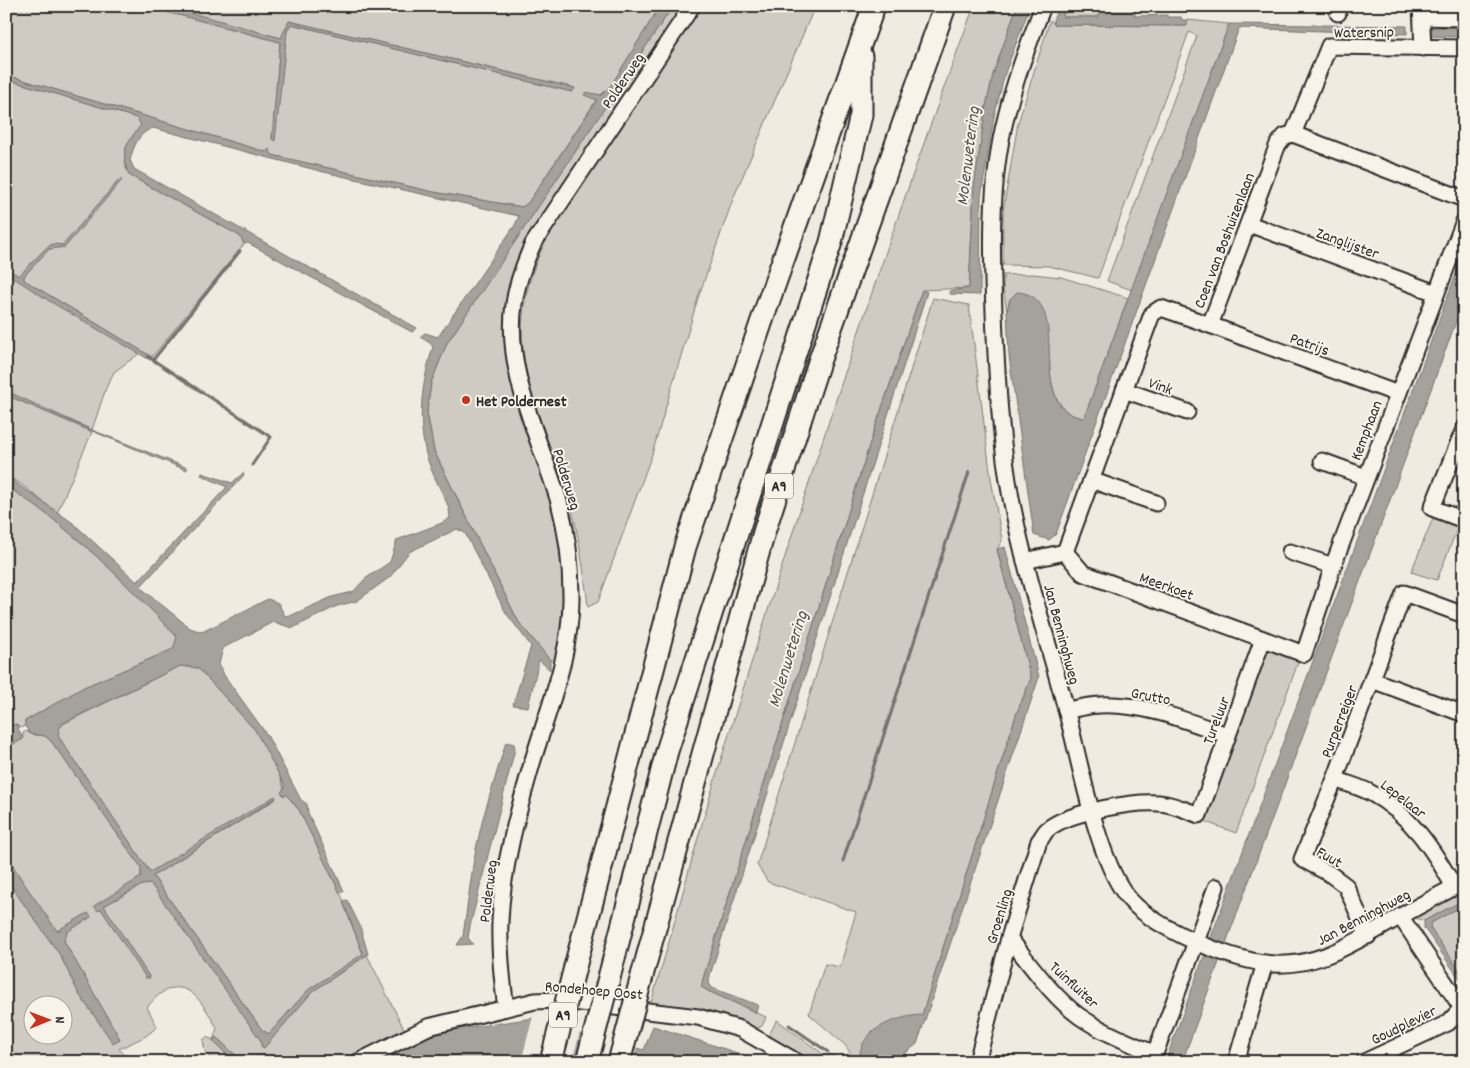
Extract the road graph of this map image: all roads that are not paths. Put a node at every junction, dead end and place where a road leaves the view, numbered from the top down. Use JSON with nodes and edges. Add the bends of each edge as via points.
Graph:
{"nodes":[{"id":1,"x":692,"y":6,"type":"edge"},
{"id":2,"x":874,"y":6,"type":"edge"},
{"id":3,"x":945,"y":6,"type":"edge"},
{"id":4,"x":1043,"y":6,"type":"edge"},
{"id":5,"x":1421,"y":12,"type":"edge"},
{"id":6,"x":1464,"y":18,"type":"edge"},
{"id":7,"x":861,"y":41,"type":"junction"},
{"id":8,"x":1423,"y":48,"type":"junction"},
{"id":9,"x":1464,"y":48,"type":"edge"},
{"id":10,"x":1293,"y":134,"type":"junction"},
{"id":11,"x":1464,"y":200,"type":"edge"},
{"id":12,"x":1464,"y":221,"type":"edge"},
{"id":13,"x":1248,"y":224,"type":"junction"},
{"id":14,"x":1436,"y":293,"type":"junction"},
{"id":15,"x":1210,"y":325,"type":"junction"},
{"id":16,"x":1124,"y":390,"type":"junction"},
{"id":17,"x":1398,"y":394,"type":"junction"},
{"id":18,"x":1187,"y":412,"type":"dead end"},
{"id":19,"x":1464,"y":429,"type":"edge"},
{"id":20,"x":1322,"y":461,"type":"dead end"},
{"id":21,"x":1366,"y":477,"type":"junction"},
{"id":22,"x":1091,"y":480,"type":"junction"},
{"id":23,"x":1156,"y":503,"type":"dead end"},
{"id":24,"x":1464,"y":520,"type":"edge"},
{"id":25,"x":1065,"y":552,"type":"junction"},
{"id":26,"x":1290,"y":552,"type":"dead end"},
{"id":27,"x":1025,"y":561,"type":"junction"},
{"id":28,"x":1333,"y":566,"type":"junction"},
{"id":29,"x":1464,"y":615,"type":"edge"},
{"id":30,"x":1263,"y":639,"type":"junction"},
{"id":31,"x":1304,"y":654,"type":"joint"},
{"id":32,"x":1372,"y":680,"type":"junction"},
{"id":33,"x":1066,"y":710,"type":"junction"},
{"id":34,"x":1464,"y":714,"type":"edge"},
{"id":35,"x":1227,"y":734,"type":"junction"},
{"id":36,"x":1335,"y":779,"type":"junction"},
{"id":37,"x":1093,"y":812,"type":"junction"},
{"id":38,"x":1199,"y":815,"type":"joint"},
{"id":39,"x":1302,"y":859,"type":"joint"},
{"id":40,"x":1459,"y":884,"type":"edge"},
{"id":41,"x":1216,"y":887,"type":"dead end"},
{"id":42,"x":1400,"y":916,"type":"junction"},
{"id":43,"x":1368,"y":936,"type":"junction"},
{"id":44,"x":1010,"y":938,"type":"junction"},
{"id":45,"x":1199,"y":942,"type":"junction"},
{"id":46,"x":1265,"y":963,"type":"junction"},
{"id":47,"x":506,"y":1008,"type":"junction"},
{"id":48,"x":1154,"y":1058,"type":"edge"},
{"id":49,"x":358,"y":1062,"type":"edge"},
{"id":50,"x":551,"y":1062,"type":"edge"},
{"id":51,"x":587,"y":1062,"type":"edge"},
{"id":52,"x":620,"y":1062,"type":"edge"},
{"id":53,"x":797,"y":1062,"type":"edge"},
{"id":54,"x":977,"y":1062,"type":"edge"},
{"id":55,"x":1236,"y":1062,"type":"edge"},
{"id":56,"x":1364,"y":1062,"type":"edge"}],
"edges":[{"from":1,"to":47,"type":"street","name":"Polderweg","via":[[533,244],[519,275],[514,304],[516,364],[559,503],[570,554],[572,597],[565,650],[532,762],[506,870],[500,951]]},
{"from":2,"to":7,"type":"highway","number":"A9"},
{"from":3,"to":52,"type":"highway","number":"A9","bridge":true,"via":[[819,362],[764,532]]},
{"from":4,"to":27,"type":"street","name":"Jan Benninghweg","via":[[1005,118],[996,175],[992,272],[1000,426]]},
{"from":5,"to":6,"type":"street"},
{"from":5,"to":8,"type":"street"},
{"from":7,"to":50,"type":"highway","number":"A9","bridge":true,"via":[[686,547]]},
{"from":7,"to":51,"type":"highway","number":"A9","bridge":true,"via":[[861,115],[831,242],[667,751]]},
{"from":8,"to":9,"type":"street","name":"Watersnip"},
{"from":8,"to":10,"type":"street","name":"Watersnip","via":[[1329,46]]},
{"from":10,"to":11,"type":"street"},
{"from":10,"to":13,"type":"street","name":"Coen van Boshuizenlaan","via":[[1285,136],[1278,144]]},
{"from":12,"to":14,"type":"street","name":"Kemphaan"},
{"from":13,"to":14,"type":"street","name":"Zanglijster"},
{"from":13,"to":15,"type":"street","name":"Coen van Boshuizenlaan"},
{"from":14,"to":17,"type":"street","name":"Kemphaan"},
{"from":15,"to":16,"type":"street","name":"Coen van Boshuizenlaan","via":[[1161,308],[1152,314]]},
{"from":15,"to":17,"type":"street","name":"Patrijs"},
{"from":16,"to":18,"type":"street","name":"Vink"},
{"from":16,"to":22,"type":"street","name":"Coen van Boshuizenlaan"},
{"from":17,"to":21,"type":"street","name":"Kemphaan"},
{"from":19,"to":24,"type":"street","via":[[1432,508]]},
{"from":20,"to":21,"type":"street"},
{"from":21,"to":28,"type":"street","name":"Kemphaan"},
{"from":22,"to":23,"type":"street"},
{"from":22,"to":25,"type":"street","name":"Coen van Boshuizenlaan"},
{"from":25,"to":27,"type":"street"},
{"from":25,"to":30,"type":"street","name":"Meerkoet","via":[[1083,573]]},
{"from":26,"to":28,"type":"street"},
{"from":27,"to":33,"type":"street","name":"Jan Benninghweg"},
{"from":28,"to":31,"type":"street","name":"Kemphaan"},
{"from":29,"to":32,"type":"street","name":"Purperreiger","via":[[1404,593]]},
{"from":30,"to":31,"type":"street","name":"Meerkoet"},
{"from":30,"to":35,"type":"street","name":"Tureluur"},
{"from":32,"to":34,"type":"street"},
{"from":32,"to":36,"type":"street","name":"Purperreiger"},
{"from":33,"to":35,"type":"street","name":"Grutto","via":[[1100,705],[1137,707]]},
{"from":33,"to":37,"type":"street","name":"Jan Benninghweg"},
{"from":35,"to":38,"type":"street","name":"Tureluur"},
{"from":36,"to":39,"type":"street","name":"Purperreiger"},
{"from":36,"to":40,"type":"street","name":"Lepelaar","via":[[1371,793],[1414,825]]},
{"from":37,"to":38,"type":"street","name":"Groenling","via":[[1138,802],[1166,804]]},
{"from":37,"to":44,"type":"street","name":"Groenling","via":[[1057,823],[1039,842]]},
{"from":37,"to":45,"type":"street","name":"Jan Benninghweg","via":[[1113,874],[1129,900],[1164,928]]},
{"from":39,"to":43,"type":"street","name":"Fuut","via":[[1346,886]]},
{"from":40,"to":42,"type":"street","name":"Jan Benninghweg"},
{"from":41,"to":45,"type":"street"},
{"from":42,"to":43,"type":"street","name":"Jan Benninghweg"},
{"from":42,"to":56,"type":"street","name":"Goudplevier","via":[[1462,1008],[1448,1023]]},
{"from":43,"to":46,"type":"street","name":"Jan Benninghweg","via":[[1326,957],[1290,964]]},
{"from":44,"to":48,"type":"street","name":"Tuinfluiter","via":[[1048,986],[1079,1016]]},
{"from":44,"to":54,"type":"street","name":"Groenling"},
{"from":45,"to":46,"type":"street","name":"Jan Benninghweg"},
{"from":45,"to":48,"type":"street"},
{"from":46,"to":55,"type":"street"},
{"from":47,"to":49,"type":"street","name":"Rondehoep Oost","via":[[428,1027]]},
{"from":47,"to":53,"type":"street","name":"Rondehoep Oost","via":[[556,1000],[698,1017],[740,1029]]}]}
